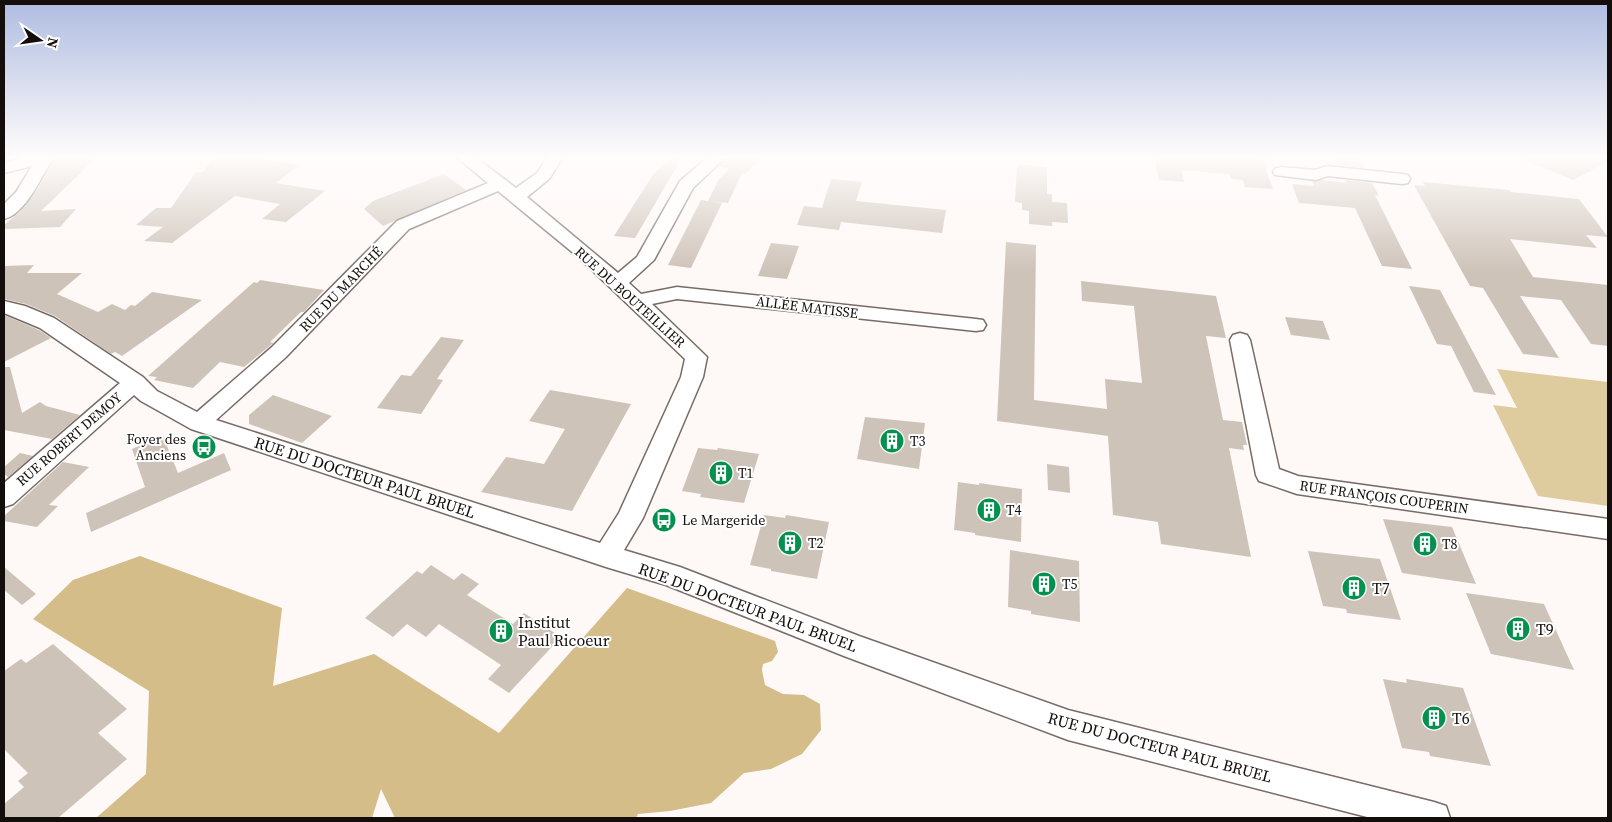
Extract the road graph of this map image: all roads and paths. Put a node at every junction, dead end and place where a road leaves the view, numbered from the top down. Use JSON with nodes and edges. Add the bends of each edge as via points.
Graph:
{"nodes":[{"id":1,"x":23,"y":194,"type":"edge"},
{"id":2,"x":475,"y":194,"type":"edge"},
{"id":3,"x":681,"y":194,"type":"edge"},
{"id":4,"x":517,"y":196,"type":"edge"},
{"id":5,"x":4,"y":214,"type":"edge"},
{"id":6,"x":618,"y":283,"type":"junction"},
{"id":7,"x":638,"y":301,"type":"junction"},
{"id":8,"x":4,"y":307,"type":"edge"},
{"id":9,"x":976,"y":325,"type":"dead end"},
{"id":10,"x":1240,"y":340,"type":"dead end"},
{"id":11,"x":135,"y":382,"type":"junction"},
{"id":12,"x":199,"y":423,"type":"junction"},
{"id":13,"x":4,"y":496,"type":"edge"},
{"id":14,"x":1608,"y":529,"type":"edge"},
{"id":15,"x":606,"y":556,"type":"junction"},
{"id":16,"x":1434,"y":818,"type":"edge"}],
"edges":[{"from":1,"to":5,"type":"street"},
{"from":2,"to":12,"type":"street","name":"RUE DU MARCHÉ","via":[[403,225],[279,352]]},
{"from":3,"to":6,"type":"street","via":[[645,260]]},
{"from":4,"to":6,"type":"street","name":"RUE DU BOUTEILLIER"},
{"from":6,"to":7,"type":"street","name":"RUE DU BOUTEILLIER"},
{"from":7,"to":9,"type":"street","name":"ALLÉE MATISSE","via":[[677,293]]},
{"from":7,"to":15,"type":"street","name":"RUE DU BOUTEILLIER","via":[[696,357],[695,366],[630,518]]},
{"from":8,"to":11,"type":"street","name":"RUE DU DOCTEUR PAUL BRUEL","via":[[47,323]]},
{"from":10,"to":14,"type":"street","name":"RUE FRANÇOIS COUPERIN","via":[[1268,475],[1297,485]]},
{"from":11,"to":12,"type":"street","name":"RUE DU DOCTEUR PAUL BRUEL","via":[[149,396]]},
{"from":11,"to":13,"type":"street","name":"RUE ROBERT DEMOY"},
{"from":12,"to":15,"type":"street","name":"RUE DU DOCTEUR PAUL BRUEL"},
{"from":15,"to":16,"type":"street","name":"RUE DU DOCTEUR PAUL BRUEL","via":[[671,575],[854,647],[1068,725]]}]}
